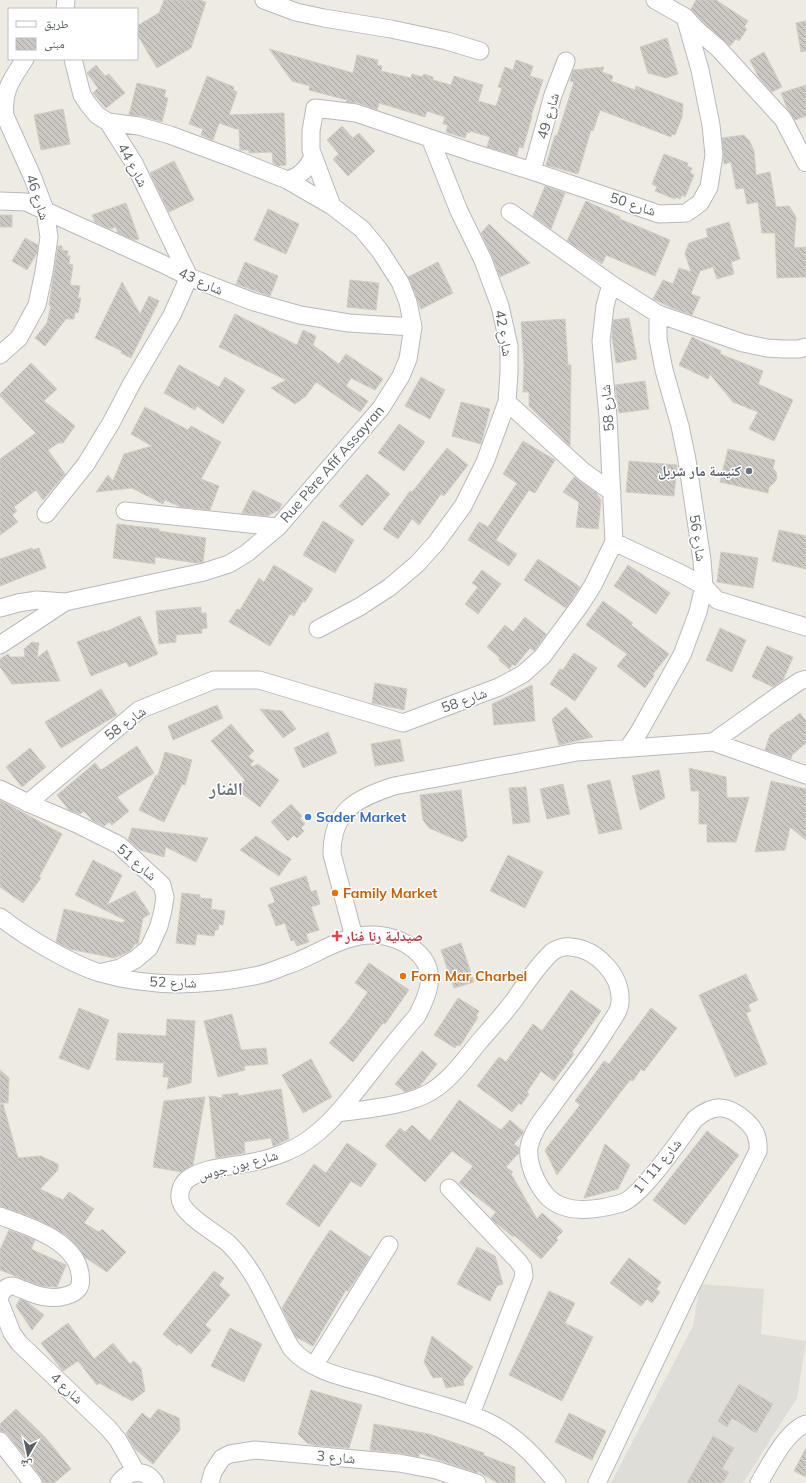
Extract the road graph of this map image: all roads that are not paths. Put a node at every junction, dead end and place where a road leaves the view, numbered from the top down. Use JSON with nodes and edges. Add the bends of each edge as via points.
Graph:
{"nodes":[{"id":1,"x":264,"y":0,"type":"edge"},
{"id":2,"x":655,"y":0,"type":"edge"},
{"id":3,"x":685,"y":17,"type":"junction"},
{"id":4,"x":480,"y":51,"type":"dead end"},
{"id":5,"x":24,"y":60,"type":"edge"},
{"id":6,"x":73,"y":60,"type":"edge"},
{"id":7,"x":566,"y":61,"type":"dead end"},
{"id":8,"x":108,"y":122,"type":"junction"},
{"id":9,"x":430,"y":138,"type":"junction"},
{"id":10,"x":313,"y":156,"type":"junction"},
{"id":11,"x":806,"y":163,"type":"edge"},
{"id":12,"x":532,"y":171,"type":"junction"},
{"id":13,"x":287,"y":180,"type":"junction"},
{"id":14,"x":0,"y":200,"type":"edge"},
{"id":15,"x":332,"y":206,"type":"junction"},
{"id":16,"x":45,"y":210,"type":"junction"},
{"id":17,"x":510,"y":212,"type":"dead end"},
{"id":18,"x":189,"y":277,"type":"junction"},
{"id":19,"x":611,"y":284,"type":"junction"},
{"id":20,"x":658,"y":314,"type":"junction"},
{"id":21,"x":413,"y":327,"type":"junction"},
{"id":22,"x":806,"y":347,"type":"edge"},
{"id":23,"x":0,"y":355,"type":"edge"},
{"id":24,"x":507,"y":402,"type":"junction"},
{"id":25,"x":612,"y":492,"type":"junction"},
{"id":26,"x":126,"y":511,"type":"dead end"},
{"id":27,"x":46,"y":514,"type":"dead end"},
{"id":28,"x":278,"y":527,"type":"junction"},
{"id":29,"x":614,"y":542,"type":"junction"},
{"id":30,"x":704,"y":586,"type":"junction"},
{"id":31,"x":65,"y":602,"type":"junction"},
{"id":32,"x":0,"y":608,"type":"edge"},
{"id":33,"x":806,"y":627,"type":"edge"},
{"id":34,"x":318,"y":629,"type":"dead end"},
{"id":35,"x":0,"y":645,"type":"edge"},
{"id":36,"x":806,"y":679,"type":"edge"},
{"id":37,"x":713,"y":742,"type":"junction"},
{"id":38,"x":628,"y":748,"type":"junction"},
{"id":39,"x":806,"y":775,"type":"edge"},
{"id":40,"x":0,"y":789,"type":"edge"},
{"id":41,"x":28,"y":803,"type":"junction"},
{"id":42,"x":0,"y":916,"type":"edge"},
{"id":43,"x":354,"y":937,"type":"junction"},
{"id":44,"x":100,"y":973,"type":"junction"},
{"id":45,"x":338,"y":1113,"type":"junction"},
{"id":46,"x":449,"y":1188,"type":"dead end"},
{"id":47,"x":0,"y":1216,"type":"edge"},
{"id":48,"x":389,"y":1245,"type":"dead end"},
{"id":49,"x":0,"y":1298,"type":"edge"},
{"id":50,"x":0,"y":1303,"type":"edge"},
{"id":51,"x":314,"y":1366,"type":"junction"},
{"id":52,"x":471,"y":1414,"type":"junction"},
{"id":53,"x":806,"y":1424,"type":"edge"},
{"id":54,"x":0,"y":1441,"type":"edge"},
{"id":55,"x":136,"y":1472,"type":"junction"},
{"id":56,"x":33,"y":1483,"type":"edge"},
{"id":57,"x":119,"y":1483,"type":"edge"},
{"id":58,"x":155,"y":1483,"type":"edge"},
{"id":59,"x":210,"y":1483,"type":"edge"},
{"id":60,"x":477,"y":1483,"type":"edge"},
{"id":61,"x":557,"y":1483,"type":"edge"},
{"id":62,"x":597,"y":1483,"type":"edge"},
{"id":63,"x":759,"y":1483,"type":"edge"}],
"edges":[{"from":1,"to":4,"type":"street","via":[[296,12],[448,41]]},
{"from":2,"to":3,"type":"street"},
{"from":3,"to":11,"type":"street","via":[[718,48],[783,119]]},
{"from":3,"to":12,"type":"street","name":"شارع 50","via":[[694,43],[711,125],[714,155],[709,187],[700,203],[686,213],[659,214]]},
{"from":5,"to":16,"type":"street","name":"شارع 46","via":[[7,88],[5,116]]},
{"from":6,"to":8,"type":"street","name":"شارع 44","via":[[82,95],[97,115]]},
{"from":7,"to":12,"type":"street","name":"شارع 49"},
{"from":8,"to":13,"type":"street","name":"Rue Père Afif Assayran","via":[[139,126],[170,135]]},
{"from":8,"to":18,"type":"street","name":"شارع 44","via":[[134,163]]},
{"from":9,"to":10,"type":"street","name":"شارع 50","via":[[356,113],[315,108],[310,141]]},
{"from":9,"to":12,"type":"street","name":"شارع 50"},
{"from":9,"to":24,"type":"street","name":"شارع 42","via":[[500,306],[509,346]]},
{"from":10,"to":13,"type":"street","via":[[300,174]]},
{"from":10,"to":15,"type":"street","name":"شارع 50"},
{"from":13,"to":15,"type":"street","name":"Rue Père Afif Assayran"},
{"from":14,"to":16,"type":"street","name":"شارع 43","via":[[26,202]]},
{"from":15,"to":21,"type":"street","name":"Rue Père Afif Assayran","via":[[362,229],[380,251],[400,282],[408,302]]},
{"from":16,"to":18,"type":"street","name":"شارع 43"},
{"from":16,"to":23,"type":"street","name":"شارع 46","via":[[49,237],[37,305],[19,338]]},
{"from":17,"to":19,"type":"street"},
{"from":18,"to":21,"type":"street","name":"شارع 43","via":[[236,296],[300,315],[349,323]]},
{"from":18,"to":27,"type":"street","via":[[172,315],[111,423],[86,464]]},
{"from":19,"to":20,"type":"street"},
{"from":19,"to":25,"type":"street","name":"شارع 58","via":[[601,341]]},
{"from":20,"to":22,"type":"street","via":[[743,343],[782,350]]},
{"from":20,"to":30,"type":"street","name":"شارع 56","via":[[658,339],[664,370],[687,460]]},
{"from":21,"to":28,"type":"street","name":"Rue Père Afif Assayran","via":[[408,359],[381,408]]},
{"from":24,"to":25,"type":"street","via":[[584,472]]},
{"from":24,"to":34,"type":"street","name":"شارع 42","via":[[485,462],[463,506],[436,543],[417,564],[390,587]]},
{"from":25,"to":29,"type":"street","name":"شارع 58"},
{"from":26,"to":28,"type":"street"},
{"from":28,"to":31,"type":"street","name":"Rue Père Afif Assayran","via":[[247,553],[229,564],[204,572]]},
{"from":29,"to":30,"type":"street"},
{"from":29,"to":41,"type":"street","name":"شارع 58","via":[[593,585],[542,657],[523,674],[499,687],[403,723],[259,680],[214,680],[139,710]]},
{"from":30,"to":33,"type":"street","via":[[717,600]]},
{"from":30,"to":38,"type":"street","name":"شارع 56","via":[[698,612],[682,655]]},
{"from":31,"to":32,"type":"street","name":"Rue Père Afif Assayran","via":[[37,600]]},
{"from":31,"to":35,"type":"street","name":"Rue Père Afif Assayran"},
{"from":36,"to":37,"type":"street","via":[[779,694]]},
{"from":37,"to":38,"type":"street"},
{"from":37,"to":39,"type":"street"},
{"from":38,"to":43,"type":"street","via":[[577,752],[394,786],[359,800],[339,820],[332,843],[332,854]]},
{"from":40,"to":41,"type":"street","name":"شارع 51"},
{"from":41,"to":44,"type":"street","name":"شارع 51","via":[[119,844],[162,885],[165,897],[163,910],[149,948],[120,968]]},
{"from":42,"to":44,"type":"street","name":"شارع 52","via":[[57,953]]},
{"from":43,"to":44,"type":"street","name":"شارع 52","via":[[299,962],[260,975],[216,982],[173,984],[133,980]]},
{"from":43,"to":45,"type":"street","name":"شارع بون جوس","via":[[386,936],[411,946],[425,962],[429,984],[425,1000],[416,1016]]},
{"from":45,"to":51,"type":"street","name":"شارع بون جوس","via":[[307,1141],[287,1152],[249,1163],[206,1171],[188,1179],[184,1182],[180,1198],[181,1204],[195,1219],[229,1244],[242,1259],[252,1272],[291,1348],[299,1357]]},
{"from":45,"to":62,"type":"street","name":"شارع 11 أ 1","via":[[404,1102],[432,1091],[453,1073],[554,950],[571,947],[582,949],[603,962],[618,982],[621,1000],[620,1008],[604,1034],[538,1124],[532,1137],[529,1158],[538,1185],[548,1197],[561,1206],[574,1209],[591,1209],[624,1202],[635,1195],[659,1168],[702,1113],[716,1108],[726,1108],[737,1112],[752,1126],[759,1142],[758,1151]]},
{"from":46,"to":52,"type":"street","via":[[518,1261],[523,1268],[524,1276]]},
{"from":47,"to":49,"type":"street","via":[[33,1228],[64,1246],[77,1262],[81,1277],[78,1289],[54,1299],[40,1297],[14,1286],[7,1287],[0,1294]]},
{"from":48,"to":51,"type":"street"},
{"from":50,"to":55,"type":"street","name":"شارع 4","via":[[12,1333],[19,1343],[108,1428]]},
{"from":51,"to":52,"type":"street","name":"شارع بون جوس","via":[[346,1378]]},
{"from":52,"to":61,"type":"street","name":"شارع بون جوس","via":[[503,1430],[525,1446]]},
{"from":53,"to":63,"type":"street","via":[[790,1437]]},
{"from":54,"to":56,"type":"street"},
{"from":55,"to":57,"type":"street","via":[[126,1476]]},
{"from":55,"to":58,"type":"street","via":[[147,1474]]},
{"from":59,"to":60,"type":"street","name":"شارع 3","via":[[213,1472],[222,1458],[230,1454],[255,1450],[399,1463],[436,1470]]}]}
